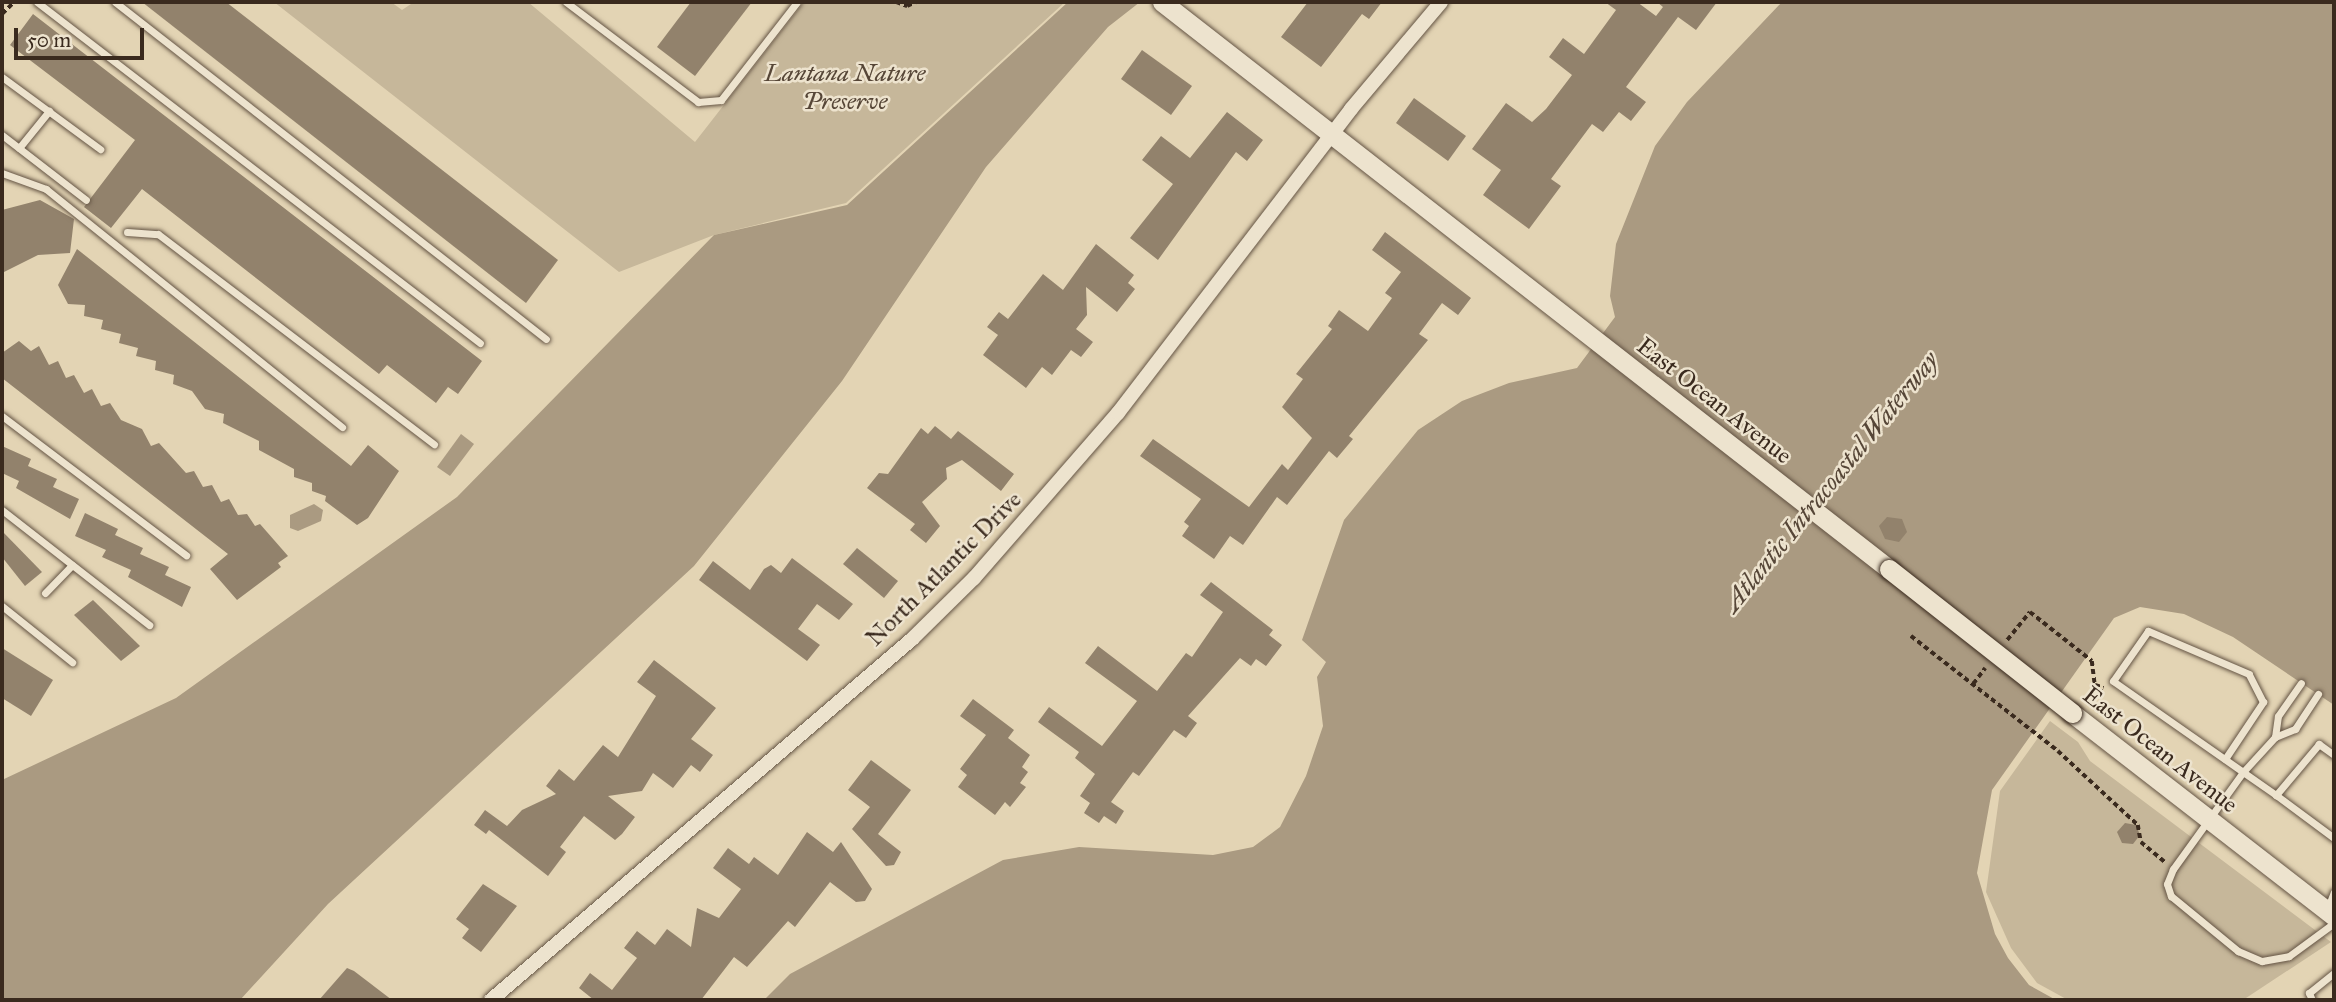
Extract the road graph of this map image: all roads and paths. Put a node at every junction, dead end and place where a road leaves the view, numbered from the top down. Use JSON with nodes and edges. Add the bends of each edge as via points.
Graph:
{"nodes":[{"id":1,"x":14,"y":2,"type":"edge"},
{"id":2,"x":37,"y":2,"type":"edge"},
{"id":3,"x":115,"y":2,"type":"edge"},
{"id":4,"x":566,"y":2,"type":"edge"},
{"id":5,"x":797,"y":2,"type":"edge"},
{"id":6,"x":896,"y":2,"type":"edge"},
{"id":7,"x":916,"y":2,"type":"edge"},
{"id":8,"x":1441,"y":2,"type":"edge"},
{"id":9,"x":1163,"y":3,"type":"edge"},
{"id":10,"x":2,"y":14,"type":"edge"},
{"id":11,"x":2,"y":77,"type":"edge"},
{"id":12,"x":49,"y":111,"type":"junction"},
{"id":13,"x":2,"y":135,"type":"edge"},
{"id":14,"x":1332,"y":135,"type":"junction"},
{"id":15,"x":19,"y":148,"type":"junction"},
{"id":16,"x":100,"y":149,"type":"dead end"},
{"id":17,"x":2,"y":173,"type":"edge"},
{"id":18,"x":86,"y":200,"type":"dead end"},
{"id":19,"x":127,"y":232,"type":"dead end"},
{"id":20,"x":546,"y":339,"type":"dead end"},
{"id":21,"x":480,"y":343,"type":"dead end"},
{"id":22,"x":2,"y":416,"type":"edge"},
{"id":23,"x":342,"y":427,"type":"dead end"},
{"id":24,"x":434,"y":444,"type":"dead end"},
{"id":25,"x":2,"y":510,"type":"edge"},
{"id":26,"x":186,"y":555,"type":"dead end"},
{"id":27,"x":72,"y":565,"type":"junction"},
{"id":28,"x":45,"y":593,"type":"dead end"},
{"id":29,"x":2,"y":606,"type":"edge"},
{"id":30,"x":149,"y":625,"type":"dead end"},
{"id":31,"x":1911,"y":636,"type":"dead end"},
{"id":32,"x":2005,"y":643,"type":"dead end"},
{"id":33,"x":72,"y":662,"type":"dead end"},
{"id":34,"x":1989,"y":664,"type":"dead end"},
{"id":35,"x":2301,"y":683,"type":"dead end"},
{"id":36,"x":1973,"y":685,"type":"junction"},
{"id":37,"x":2099,"y":689,"type":"dead end"},
{"id":38,"x":2318,"y":694,"type":"dead end"},
{"id":39,"x":2276,"y":737,"type":"junction"},
{"id":40,"x":2334,"y":755,"type":"edge"},
{"id":41,"x":2225,"y":759,"type":"junction"},
{"id":42,"x":2243,"y":772,"type":"junction"},
{"id":43,"x":2276,"y":795,"type":"junction"},
{"id":44,"x":2208,"y":819,"type":"junction"},
{"id":45,"x":2334,"y":838,"type":"edge"},
{"id":46,"x":2173,"y":869,"type":"junction"},
{"id":47,"x":2332,"y":911,"type":"edge"},
{"id":48,"x":2334,"y":973,"type":"edge"},
{"id":49,"x":491,"y":1000,"type":"edge"},
{"id":50,"x":2312,"y":1000,"type":"edge"}],
"edges":[{"from":1,"to":10,"type":"path"},
{"from":2,"to":21,"type":"lane"},
{"from":3,"to":20,"type":"lane"},
{"from":4,"to":5,"type":"lane","via":[[698,102],[721,100]]},
{"from":6,"to":7,"type":"path","via":[[907,6]]},
{"from":8,"to":14,"type":"street","name":"North Atlantic Drive"},
{"from":9,"to":14,"type":"main road","name":"East Ocean Avenue"},
{"from":11,"to":12,"type":"lane"},
{"from":12,"to":15,"type":"lane"},
{"from":12,"to":16,"type":"lane"},
{"from":13,"to":15,"type":"lane"},
{"from":14,"to":44,"type":"main road","name":"East Ocean Avenue","bridge":true},
{"from":14,"to":49,"type":"street","name":"North Atlantic Drive","via":[[1118,413],[974,578],[912,639]]},
{"from":15,"to":18,"type":"lane"},
{"from":17,"to":23,"type":"lane","via":[[46,189]]},
{"from":19,"to":24,"type":"lane","via":[[158,234]]},
{"from":22,"to":26,"type":"lane"},
{"from":25,"to":27,"type":"lane"},
{"from":27,"to":28,"type":"lane"},
{"from":27,"to":30,"type":"lane"},
{"from":29,"to":33,"type":"lane"},
{"from":31,"to":36,"type":"path"},
{"from":32,"to":37,"type":"path","via":[[2030,612],[2092,662]]},
{"from":34,"to":36,"type":"path"},
{"from":35,"to":39,"type":"lane","via":[[2278,716]]},
{"from":36,"to":46,"type":"path","via":[[2058,751],[2138,825],[2141,842]]},
{"from":38,"to":39,"type":"lane","via":[[2295,729]]},
{"from":39,"to":42,"type":"lane"},
{"from":40,"to":43,"type":"lane","via":[[2319,744]]},
{"from":41,"to":41,"type":"lane","via":[[2113,681],[2148,631],[2249,674],[2263,702]]},
{"from":41,"to":42,"type":"lane"},
{"from":42,"to":43,"type":"lane"},
{"from":42,"to":44,"type":"lane"},
{"from":43,"to":45,"type":"lane"},
{"from":44,"to":46,"type":"lane"},
{"from":44,"to":47,"type":"main road","name":"East Ocean Avenue"},
{"from":46,"to":47,"type":"lane","via":[[2167,884],[2171,896],[2238,951],[2262,961],[2289,956]]},
{"from":48,"to":50,"type":"lane","via":[[2309,993]]}]}
